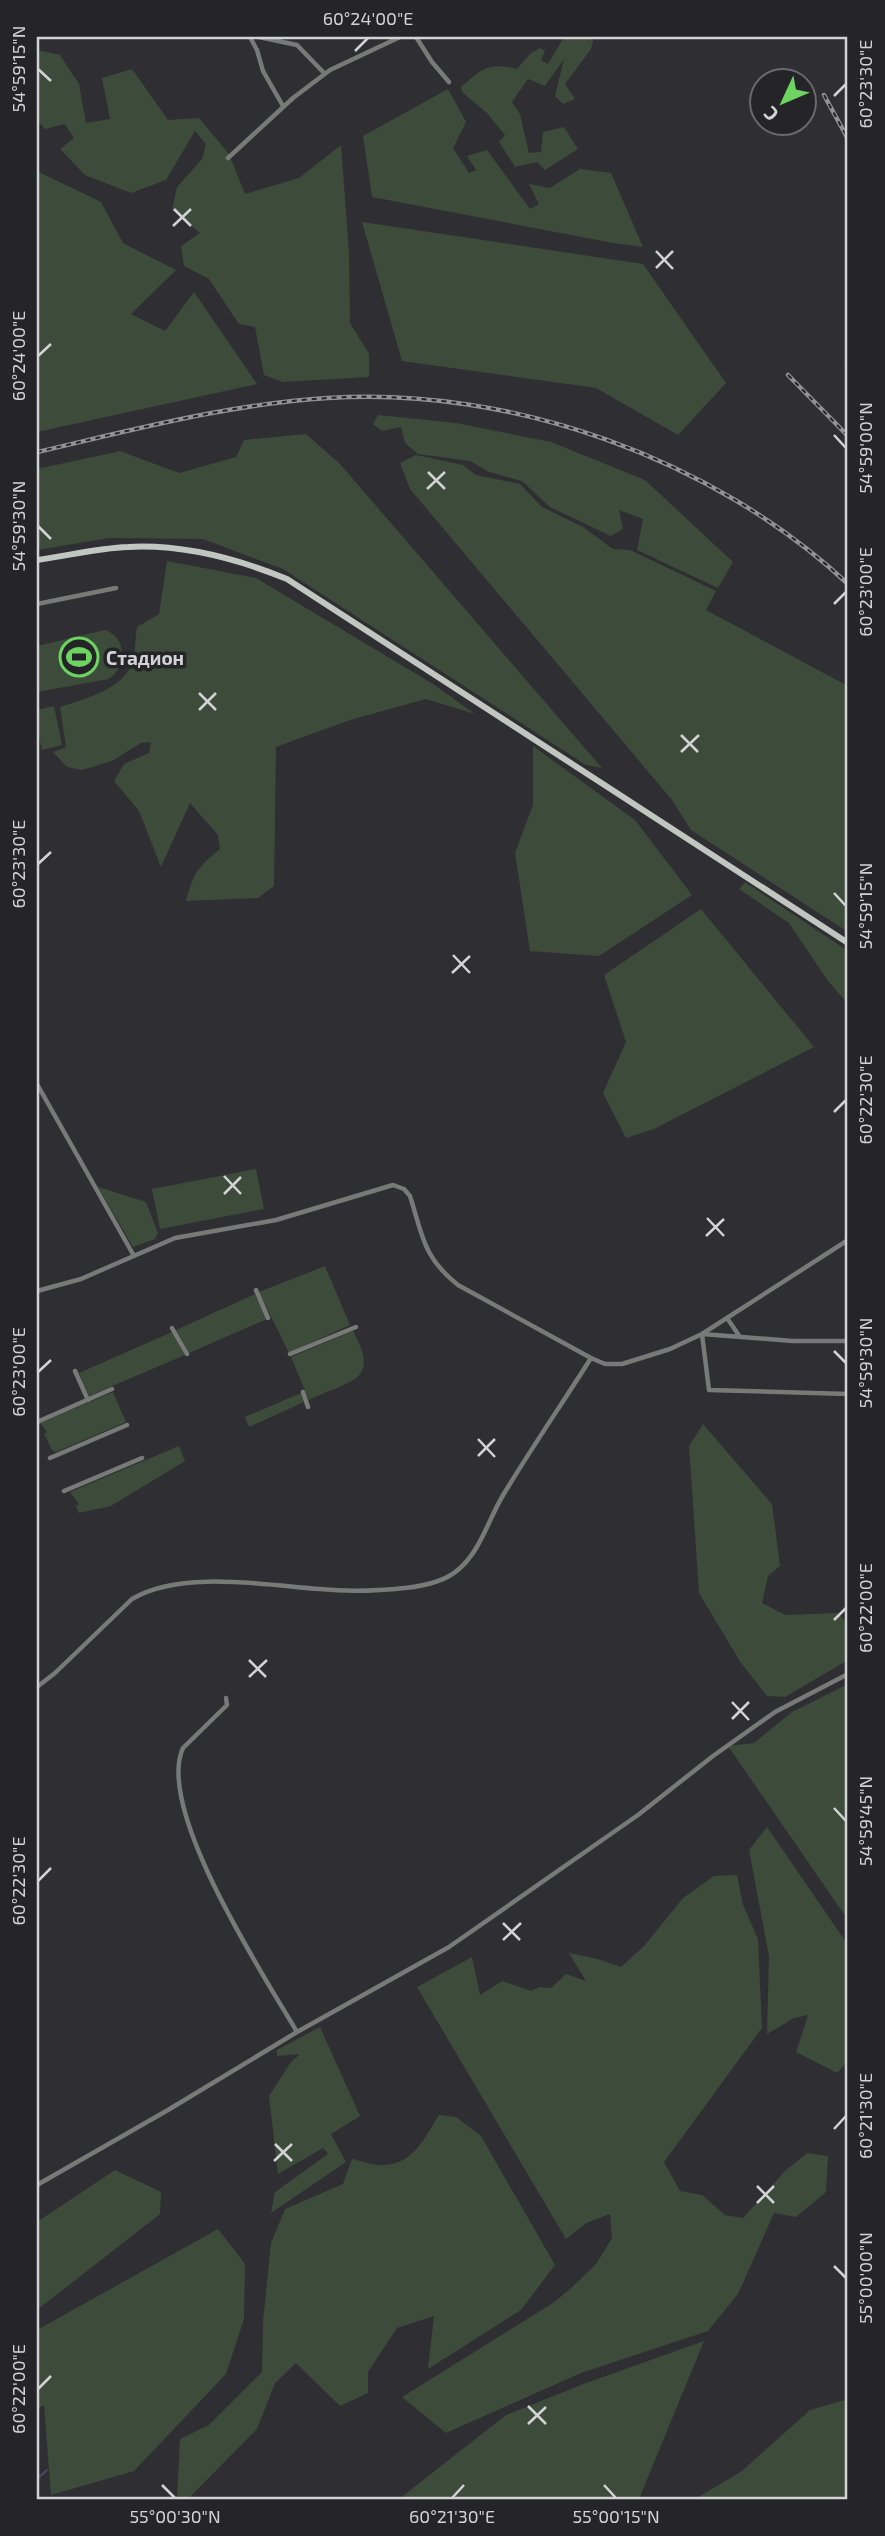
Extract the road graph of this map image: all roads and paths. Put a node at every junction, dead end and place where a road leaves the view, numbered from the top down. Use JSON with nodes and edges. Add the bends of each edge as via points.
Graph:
{"nodes":[{"id":1,"x":250,"y":37,"type":"edge"},
{"id":2,"x":259,"y":37,"type":"edge"},
{"id":3,"x":400,"y":37,"type":"edge"},
{"id":4,"x":416,"y":37,"type":"edge"},
{"id":5,"x":326,"y":74,"type":"junction"},
{"id":6,"x":449,"y":82,"type":"dead end"},
{"id":7,"x":283,"y":106,"type":"junction"},
{"id":8,"x":228,"y":158,"type":"dead end"},
{"id":9,"x":37,"y":560,"type":"edge"},
{"id":10,"x":116,"y":588,"type":"dead end"},
{"id":11,"x":37,"y":604,"type":"edge"},
{"id":12,"x":848,"y":943,"type":"edge"},
{"id":13,"x":37,"y":1084,"type":"edge"},
{"id":14,"x":848,"y":1240,"type":"edge"},
{"id":15,"x":134,"y":1256,"type":"junction"},
{"id":16,"x":256,"y":1290,"type":"dead end"},
{"id":17,"x":37,"y":1291,"type":"edge"},
{"id":18,"x":268,"y":1318,"type":"dead end"},
{"id":19,"x":727,"y":1318,"type":"junction"},
{"id":20,"x":356,"y":1326,"type":"dead end"},
{"id":21,"x":172,"y":1328,"type":"dead end"},
{"id":22,"x":702,"y":1334,"type":"junction"},
{"id":23,"x":740,"y":1337,"type":"junction"},
{"id":24,"x":848,"y":1341,"type":"edge"},
{"id":25,"x":187,"y":1354,"type":"dead end"},
{"id":26,"x":290,"y":1354,"type":"dead end"},
{"id":27,"x":592,"y":1358,"type":"junction"},
{"id":28,"x":75,"y":1371,"type":"dead end"},
{"id":29,"x":112,"y":1389,"type":"dead end"},
{"id":30,"x":303,"y":1392,"type":"dead end"},
{"id":31,"x":848,"y":1394,"type":"edge"},
{"id":32,"x":88,"y":1400,"type":"junction"},
{"id":33,"x":308,"y":1407,"type":"dead end"},
{"id":34,"x":37,"y":1422,"type":"edge"},
{"id":35,"x":127,"y":1425,"type":"dead end"},
{"id":36,"x":50,"y":1458,"type":"dead end"},
{"id":37,"x":142,"y":1458,"type":"dead end"},
{"id":38,"x":64,"y":1491,"type":"dead end"},
{"id":39,"x":848,"y":1674,"type":"edge"},
{"id":40,"x":37,"y":1687,"type":"edge"},
{"id":41,"x":226,"y":1698,"type":"dead end"},
{"id":42,"x":297,"y":2032,"type":"junction"},
{"id":43,"x":37,"y":2185,"type":"edge"}],
"edges":[{"from":1,"to":7,"type":"street"},
{"from":2,"to":5,"type":"street","via":[[297,45]]},
{"from":3,"to":5,"type":"street"},
{"from":4,"to":6,"type":"street"},
{"from":5,"to":7,"type":"street"},
{"from":7,"to":8,"type":"street"},
{"from":9,"to":12,"type":"main road","via":[[147,547],[202,553],[287,579]]},
{"from":10,"to":11,"type":"street"},
{"from":13,"to":15,"type":"street"},
{"from":14,"to":19,"type":"street"},
{"from":15,"to":17,"type":"street","via":[[81,1279]]},
{"from":15,"to":27,"type":"street","via":[[175,1238],[276,1220],[393,1185],[410,1196],[429,1255],[440,1271]]},
{"from":16,"to":18,"type":"street"},
{"from":19,"to":22,"type":"street"},
{"from":19,"to":23,"type":"street"},
{"from":20,"to":26,"type":"street"},
{"from":21,"to":25,"type":"street"},
{"from":22,"to":23,"type":"street"},
{"from":22,"to":27,"type":"street","via":[[634,1362],[611,1364]]},
{"from":22,"to":31,"type":"street","via":[[709,1390]]},
{"from":23,"to":24,"type":"street"},
{"from":27,"to":40,"type":"street","via":[[502,1497],[473,1553],[449,1578],[380,1591],[256,1583],[168,1585],[147,1590]]},
{"from":28,"to":32,"type":"street"},
{"from":29,"to":32,"type":"street"},
{"from":30,"to":33,"type":"street"},
{"from":32,"to":34,"type":"street"},
{"from":35,"to":36,"type":"street"},
{"from":37,"to":38,"type":"street"},
{"from":39,"to":42,"type":"street","via":[[775,1712],[449,1947]]},
{"from":41,"to":42,"type":"street","via":[[227,1705],[179,1757],[185,1817],[208,1873]]},
{"from":42,"to":43,"type":"street"}]}
